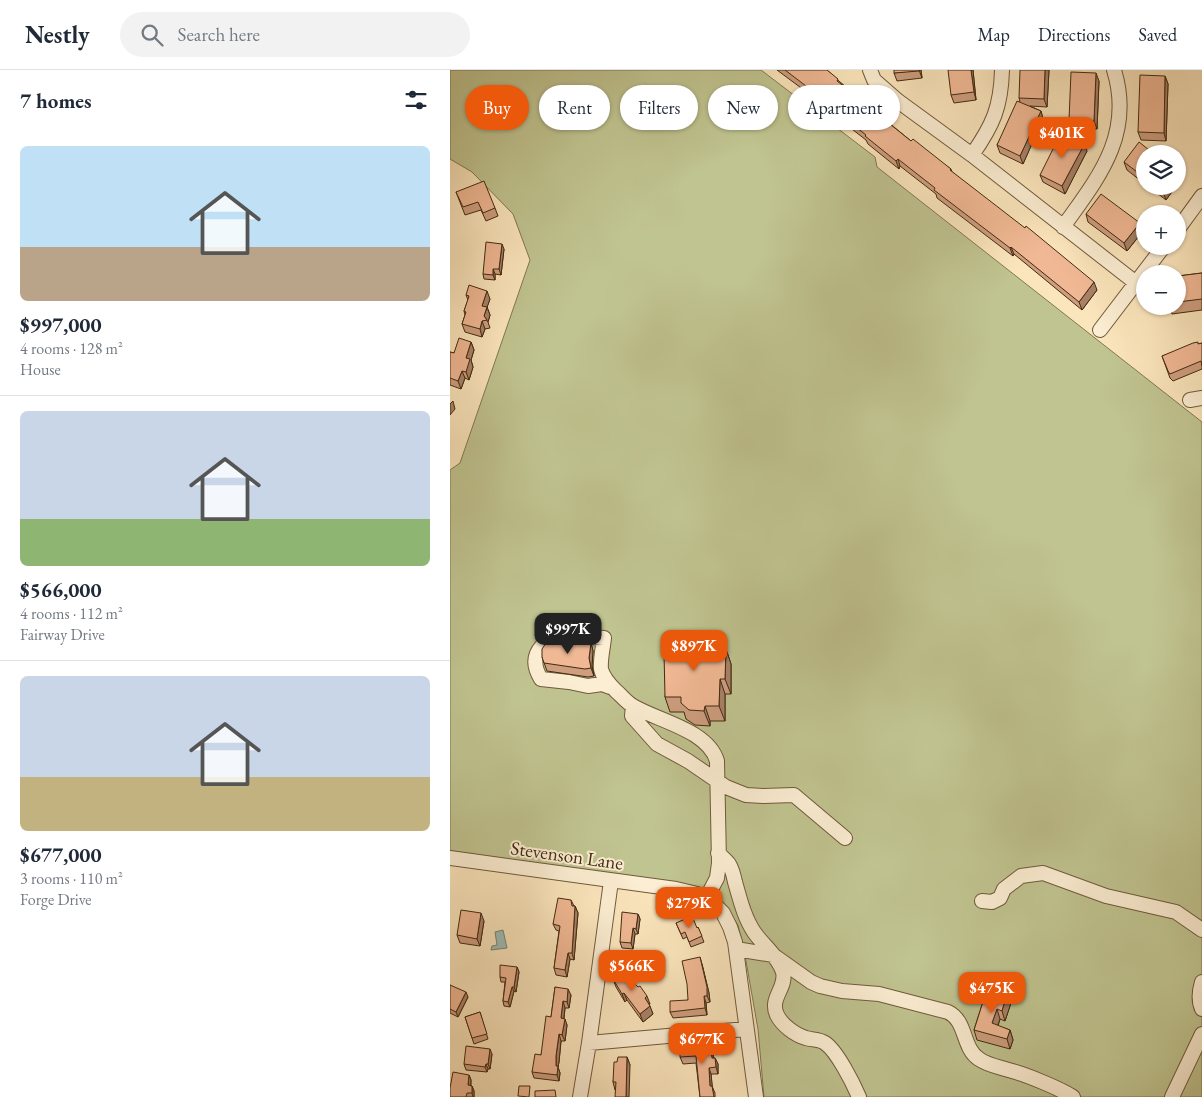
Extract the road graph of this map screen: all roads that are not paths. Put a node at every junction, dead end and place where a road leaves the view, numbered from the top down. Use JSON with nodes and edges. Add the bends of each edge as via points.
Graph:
{"nodes":[{"id":1,"x":870,"y":70,"type":"edge"},
{"id":2,"x":1002,"y":70,"type":"edge"},
{"id":3,"x":1114,"y":70,"type":"edge"},
{"id":4,"x":972,"y":155,"type":"junction"},
{"id":5,"x":1200,"y":205,"type":"edge"},
{"id":6,"x":1186,"y":220,"type":"edge"},
{"id":7,"x":1063,"y":227,"type":"junction"},
{"id":8,"x":1157,"y":255,"type":"edge"},
{"id":9,"x":1150,"y":265,"type":"edge"},
{"id":10,"x":1136,"y":283,"type":"joint"},
{"id":11,"x":1100,"y":330,"type":"dead end"},
{"id":12,"x":610,"y":687,"type":"junction"},
{"id":13,"x":633,"y":706,"type":"junction"},
{"id":14,"x":717,"y":780,"type":"junction"},
{"id":15,"x":845,"y":838,"type":"dead end"},
{"id":16,"x":718,"y":853,"type":"junction"},
{"id":17,"x":450,"y":858,"type":"edge"},
{"id":18,"x":611,"y":881,"type":"junction"},
{"id":19,"x":707,"y":897,"type":"junction"},
{"id":20,"x":982,"y":901,"type":"dead end"},
{"id":21,"x":1202,"y":930,"type":"edge"},
{"id":22,"x":736,"y":949,"type":"junction"},
{"id":23,"x":773,"y":955,"type":"junction"},
{"id":24,"x":1202,"y":982,"type":"edge"},
{"id":25,"x":1202,"y":1009,"type":"edge"},
{"id":26,"x":746,"y":1030,"type":"junction"},
{"id":27,"x":1202,"y":1034,"type":"edge"},
{"id":28,"x":589,"y":1042,"type":"junction"},
{"id":29,"x":580,"y":1097,"type":"edge"},
{"id":30,"x":756,"y":1097,"type":"edge"},
{"id":31,"x":860,"y":1097,"type":"edge"},
{"id":32,"x":1073,"y":1097,"type":"edge"},
{"id":33,"x":1172,"y":1097,"type":"edge"}],
"edges":[{"from":1,"to":4,"type":"street","via":[[883,89]]},
{"from":2,"to":4,"type":"street","via":[[996,113]]},
{"from":3,"to":7,"type":"street","via":[[1120,94],[1116,137],[1100,175]]},
{"from":4,"to":7,"type":"street"},
{"from":5,"to":6,"type":"street"},
{"from":7,"to":10,"type":"street"},
{"from":8,"to":9,"type":"street"},
{"from":10,"to":11,"type":"street"},
{"from":12,"to":12,"type":"street","via":[[601,669],[604,638],[554,634],[540,646],[535,656],[542,678]]},
{"from":12,"to":13,"type":"street"},
{"from":13,"to":14,"type":"street","via":[[632,716],[657,744]]},
{"from":13,"to":14,"type":"street","via":[[708,745],[717,761]]},
{"from":14,"to":15,"type":"street","via":[[746,795],[794,795]]},
{"from":14,"to":16,"type":"street"},
{"from":16,"to":19,"type":"street","via":[[717,878]]},
{"from":16,"to":23,"type":"street","via":[[730,865],[744,912],[754,932]]},
{"from":17,"to":18,"type":"street","name":"Stevenson Lane"},
{"from":18,"to":19,"type":"street","name":"Stevenson Lane","via":[[676,889]]},
{"from":18,"to":28,"type":"street"},
{"from":19,"to":22,"type":"street","via":[[723,913]]},
{"from":20,"to":21,"type":"street","via":[[992,902],[1000,898],[1004,889],[1021,876],[1043,872],[1106,896],[1176,912]]},
{"from":22,"to":23,"type":"street"},
{"from":22,"to":26,"type":"street"},
{"from":23,"to":31,"type":"street","via":[[783,974],[783,985],[774,1006],[781,1022],[805,1038],[824,1042],[845,1069]]},
{"from":23,"to":32,"type":"street","via":[[820,986],[879,994],[954,1015],[970,1050],[981,1061],[1014,1071]]},
{"from":24,"to":25,"type":"street","via":[[1199,1003]]},
{"from":26,"to":28,"type":"street"},
{"from":26,"to":30,"type":"street"},
{"from":27,"to":33,"type":"street"},
{"from":28,"to":29,"type":"street"}]}
